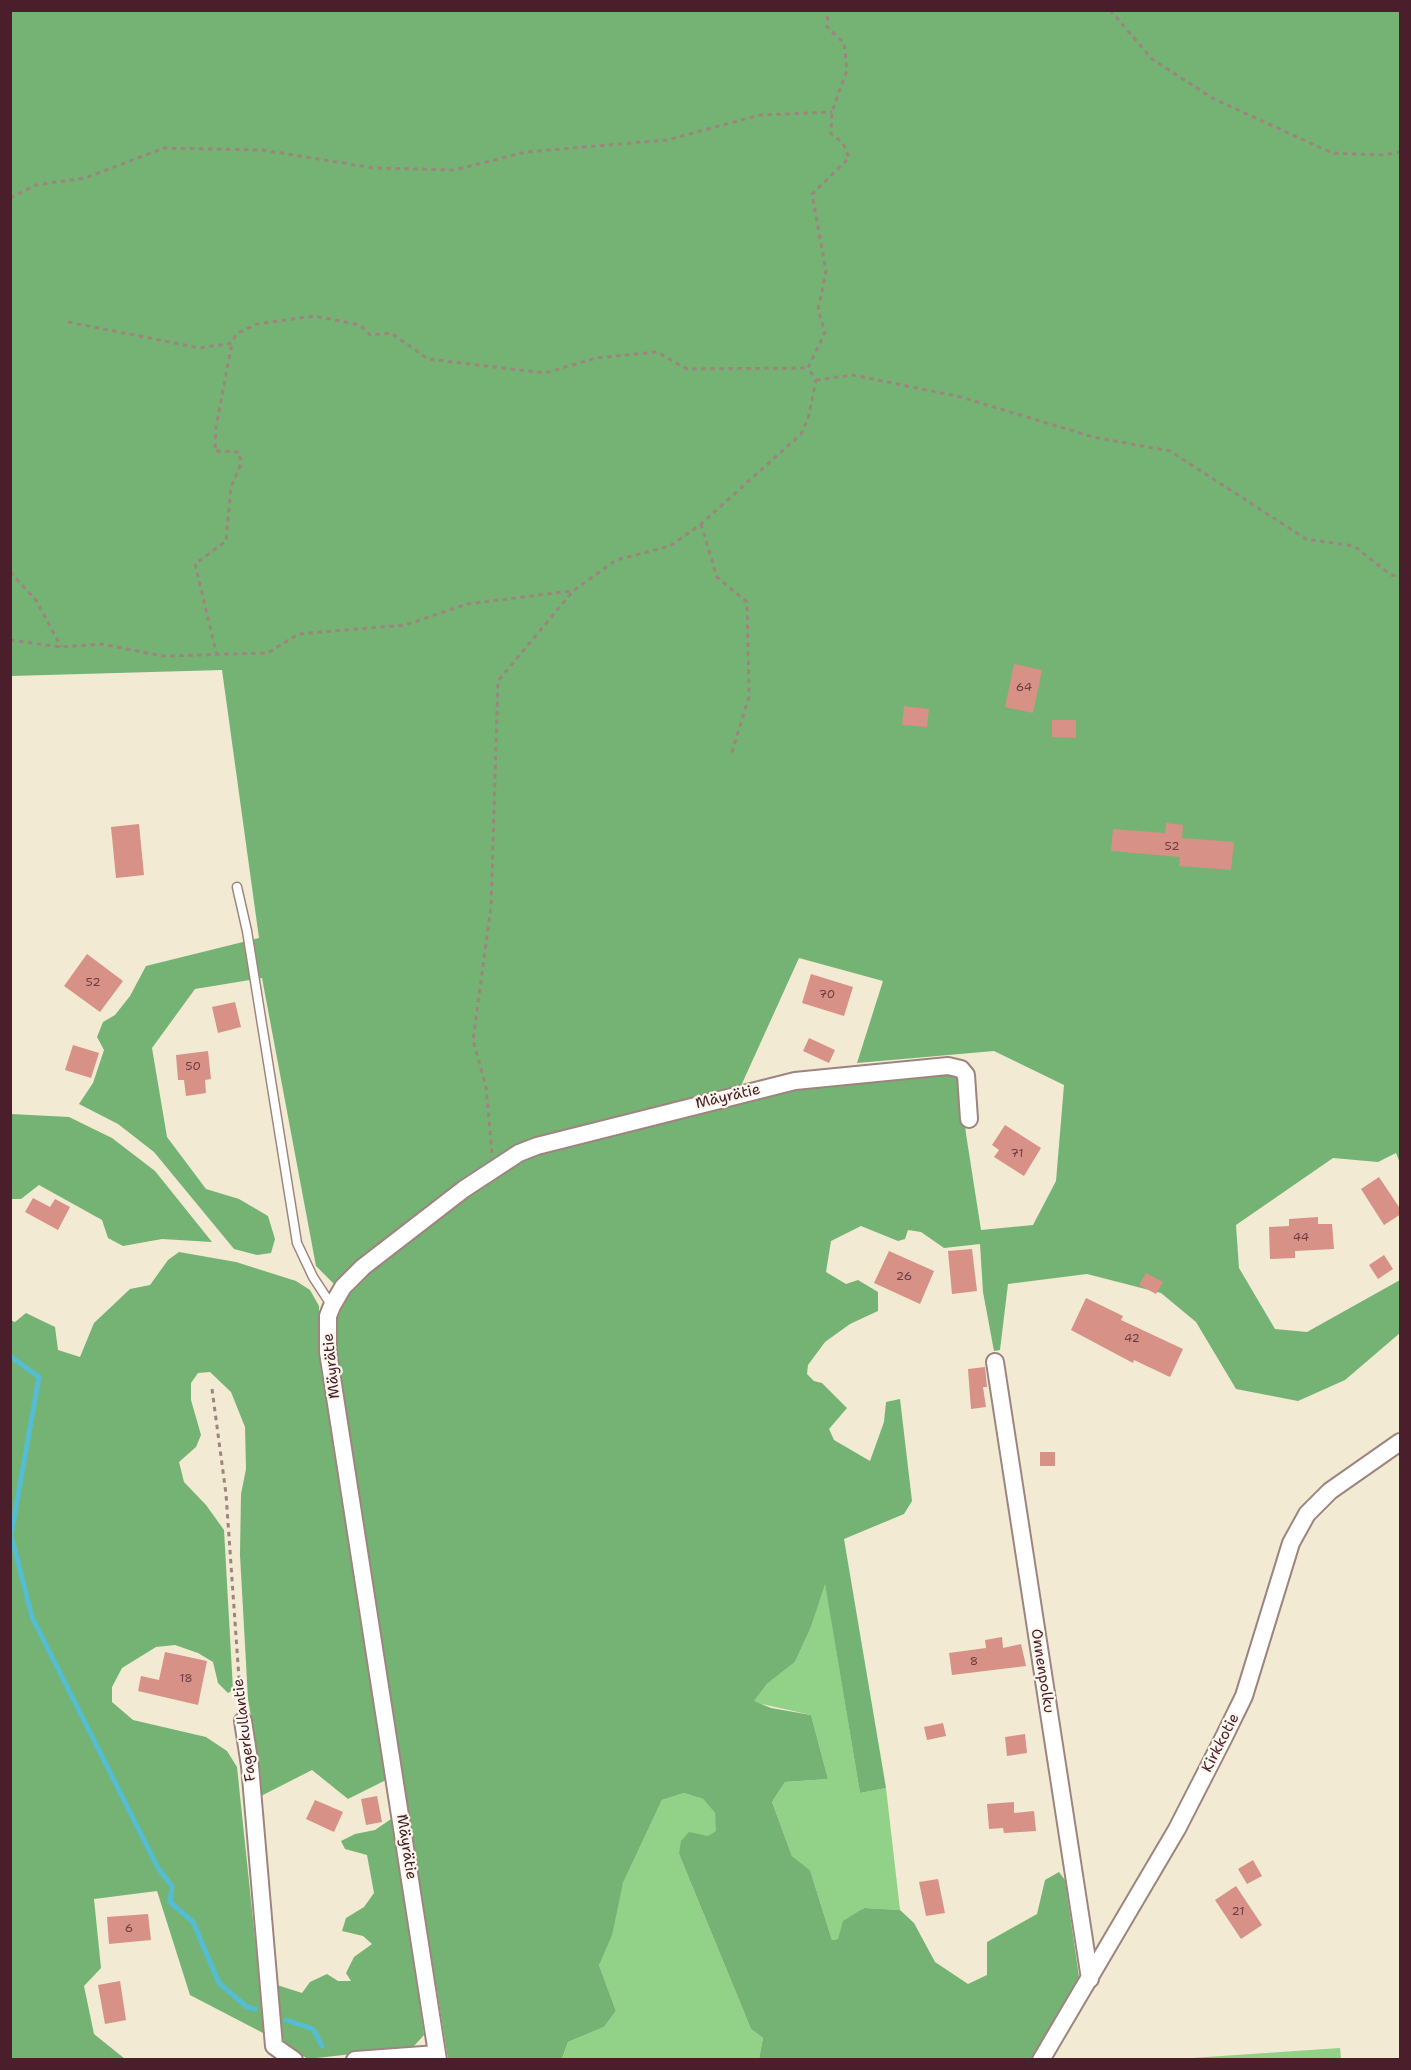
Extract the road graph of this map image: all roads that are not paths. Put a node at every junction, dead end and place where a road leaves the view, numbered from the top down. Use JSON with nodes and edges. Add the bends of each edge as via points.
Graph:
{"nodes":[{"id":1,"x":237,"y":888,"type":"dead end"},
{"id":2,"x":969,"y":1119,"type":"dead end"},
{"id":3,"x":332,"y":1306,"type":"junction"},
{"id":4,"x":995,"y":1362,"type":"dead end"},
{"id":5,"x":1401,"y":1442,"type":"edge"},
{"id":6,"x":243,"y":1721,"type":"road end"},
{"id":7,"x":1090,"y":1979,"type":"junction"},
{"id":8,"x":437,"y":2057,"type":"edge"},
{"id":9,"x":294,"y":2060,"type":"edge"},
{"id":10,"x":355,"y":2060,"type":"edge"},
{"id":11,"x":1041,"y":2060,"type":"edge"}],
"edges":[{"from":1,"to":3,"type":"lane","via":[[297,1243]]},
{"from":2,"to":3,"type":"street","name":"Mäyrätie","via":[[966,1076],[961,1069],[948,1066],[795,1081],[537,1146],[493,1169],[363,1267],[343,1287]]},
{"from":3,"to":8,"type":"street","name":"Mäyrätie","via":[[328,1316],[328,1352]]},
{"from":4,"to":7,"type":"street","name":"Onnenpolku"},
{"from":5,"to":7,"type":"street","name":"Kirkkotie","via":[[1330,1491],[1307,1514],[1291,1543],[1245,1696],[1177,1829]]},
{"from":6,"to":9,"type":"street","name":"Fagerkullantie","via":[[274,2046]]},
{"from":7,"to":11,"type":"street","name":"Kirkkotie"},
{"from":8,"to":10,"type":"street"}]}
